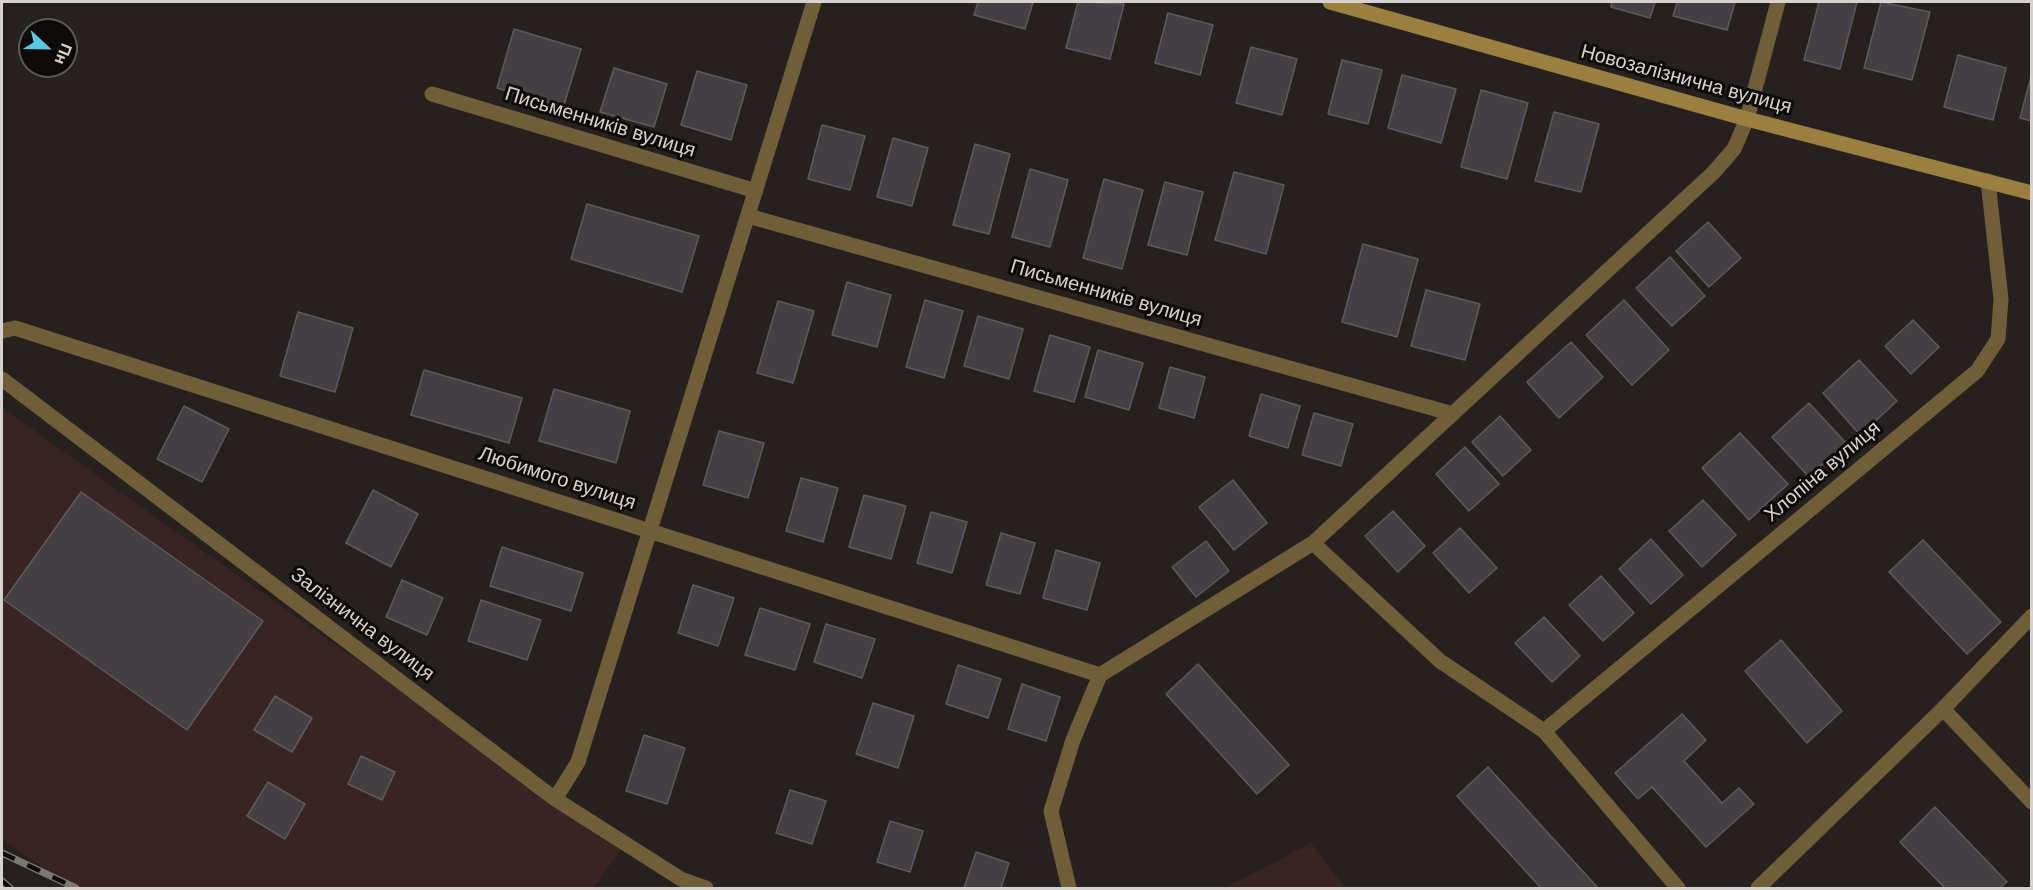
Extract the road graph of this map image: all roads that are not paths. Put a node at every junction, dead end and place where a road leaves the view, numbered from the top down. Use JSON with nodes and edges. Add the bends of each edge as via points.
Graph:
{"nodes":[{"id":1,"x":814,"y":2,"type":"edge"},
{"id":2,"x":1330,"y":2,"type":"edge"},
{"id":3,"x":1778,"y":2,"type":"edge"},
{"id":4,"x":432,"y":94,"type":"dead end"},
{"id":5,"x":1747,"y":119,"type":"junction"},
{"id":6,"x":1988,"y":181,"type":"junction"},
{"id":7,"x":756,"y":191,"type":"junction"},
{"id":8,"x":2031,"y":193,"type":"edge"},
{"id":9,"x":748,"y":216,"type":"junction"},
{"id":10,"x":2,"y":331,"type":"edge"},
{"id":11,"x":2,"y":379,"type":"edge"},
{"id":12,"x":1453,"y":414,"type":"junction"},
{"id":13,"x":651,"y":531,"type":"junction"},
{"id":14,"x":1313,"y":543,"type":"junction"},
{"id":15,"x":2031,"y":616,"type":"edge"},
{"id":16,"x":1100,"y":675,"type":"junction"},
{"id":17,"x":1943,"y":709,"type":"junction"},
{"id":18,"x":1544,"y":731,"type":"junction"},
{"id":19,"x":555,"y":799,"type":"junction"},
{"id":20,"x":2031,"y":802,"type":"edge"},
{"id":21,"x":706,"y":888,"type":"edge"},
{"id":22,"x":1069,"y":888,"type":"edge"},
{"id":23,"x":1678,"y":888,"type":"edge"},
{"id":24,"x":1758,"y":888,"type":"edge"}],
"edges":[{"from":1,"to":7,"type":"street"},
{"from":2,"to":5,"type":"main road","name":"Новозалізнична вулиця"},
{"from":3,"to":5,"type":"street"},
{"from":4,"to":7,"type":"street","name":"Письменників вулиця"},
{"from":5,"to":6,"type":"main road","name":"Новозалізнична вулиця"},
{"from":5,"to":12,"type":"street","via":[[1734,148],[1713,174]]},
{"from":6,"to":8,"type":"main road","name":"Новозалізнична вулиця"},
{"from":6,"to":18,"type":"street","name":"Хлопіна вулиця","via":[[2001,299],[1998,339],[1977,371]]},
{"from":7,"to":9,"type":"street"},
{"from":9,"to":12,"type":"street","name":"Письменників вулиця"},
{"from":9,"to":13,"type":"street"},
{"from":10,"to":13,"type":"street","name":"Любимого вулиця","via":[[15,328]]},
{"from":11,"to":19,"type":"street","name":"Залізнична вулиця"},
{"from":12,"to":14,"type":"street"},
{"from":13,"to":16,"type":"street","name":"Любимого вулиця"},
{"from":13,"to":19,"type":"street","via":[[578,762]]},
{"from":14,"to":16,"type":"street"},
{"from":14,"to":18,"type":"street","via":[[1440,661]]},
{"from":15,"to":17,"type":"street"},
{"from":16,"to":22,"type":"street","via":[[1073,740],[1051,811]]},
{"from":17,"to":20,"type":"street"},
{"from":17,"to":24,"type":"street"},
{"from":18,"to":23,"type":"street"},
{"from":19,"to":21,"type":"street","name":"Залізнична вулиця","via":[[681,879]]}]}
